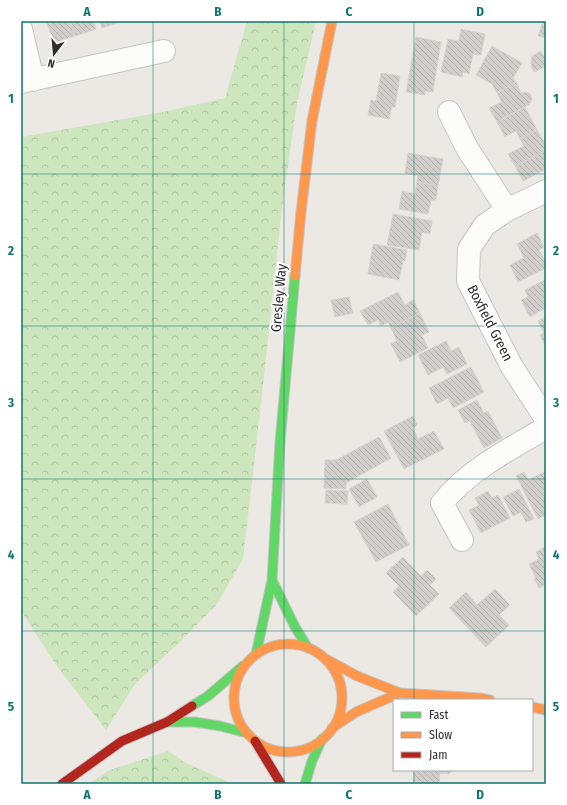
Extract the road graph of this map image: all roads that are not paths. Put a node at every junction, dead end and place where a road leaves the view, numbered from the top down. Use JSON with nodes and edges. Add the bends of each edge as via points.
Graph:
{"nodes":[{"id":1,"x":332,"y":21,"type":"edge"},
{"id":2,"x":21,"y":29,"type":"edge"},
{"id":3,"x":164,"y":51,"type":"dead end"},
{"id":4,"x":27,"y":81,"type":"edge"},
{"id":5,"x":449,"y":112,"type":"dead end"},
{"id":6,"x":546,"y":191,"type":"edge"},
{"id":7,"x":507,"y":210,"type":"junction"},
{"id":8,"x":546,"y":419,"type":"edge"},
{"id":9,"x":546,"y":428,"type":"edge"},
{"id":10,"x":462,"y":540,"type":"dead end"},
{"id":11,"x":272,"y":580,"type":"junction"},
{"id":12,"x":308,"y":648,"type":"junction"},
{"id":13,"x":256,"y":654,"type":"junction"},
{"id":14,"x":324,"y":658,"type":"junction"},
{"id":15,"x":246,"y":664,"type":"junction"},
{"id":16,"x":400,"y":693,"type":"junction"},
{"id":17,"x":485,"y":699,"type":"edge"},
{"id":18,"x":533,"y":707,"type":"edge"},
{"id":19,"x":546,"y":710,"type":"edge"},
{"id":20,"x":167,"y":722,"type":"junction"},
{"id":21,"x":332,"y":728,"type":"junction"},
{"id":22,"x":247,"y":733,"type":"junction"},
{"id":23,"x":255,"y":740,"type":"junction"},
{"id":24,"x":322,"y":740,"type":"junction"},
{"id":25,"x":62,"y":784,"type":"edge"},
{"id":26,"x":281,"y":784,"type":"edge"},
{"id":27,"x":305,"y":784,"type":"edge"}],
"edges":[{"from":1,"to":11,"type":"main road","name":"Gresley Way","via":[[312,121],[301,212],[280,442]]},
{"from":2,"to":4,"type":"street"},
{"from":3,"to":4,"type":"street"},
{"from":5,"to":7,"type":"street","via":[[467,148]]},
{"from":6,"to":7,"type":"street","name":"Boxfield Green"},
{"from":7,"to":8,"type":"street","name":"Boxfield Green","via":[[485,225],[469,249],[468,281],[512,367]]},
{"from":9,"to":10,"type":"street","via":[[496,457],[454,489],[442,503]]},
{"from":11,"to":12,"type":"main road","name":"Gresley Way"},
{"from":11,"to":13,"type":"main road","name":"Gresley Way"},
{"from":12,"to":13,"type":"main road","via":[[295,644],[281,644]]},
{"from":12,"to":14,"type":"main road"},
{"from":13,"to":15,"type":"main road"},
{"from":14,"to":16,"type":"main road","via":[[357,676]]},
{"from":14,"to":21,"type":"main road","via":[[336,673],[341,686],[342,701],[339,715]]},
{"from":15,"to":20,"type":"main road","via":[[208,696]]},
{"from":15,"to":22,"type":"main road","via":[[236,682],[234,706]]},
{"from":16,"to":17,"type":"main road"},
{"from":16,"to":21,"type":"main road","via":[[356,712]]},
{"from":18,"to":19,"type":"main road"},
{"from":20,"to":22,"type":"main road","via":[[195,722]]},
{"from":20,"to":25,"type":"main road","via":[[122,741]]},
{"from":21,"to":24,"type":"main road"},
{"from":22,"to":23,"type":"main road"},
{"from":23,"to":24,"type":"main road","via":[[268,748],[295,751]]},
{"from":23,"to":26,"type":"main road"},
{"from":24,"to":27,"type":"main road"}]}
